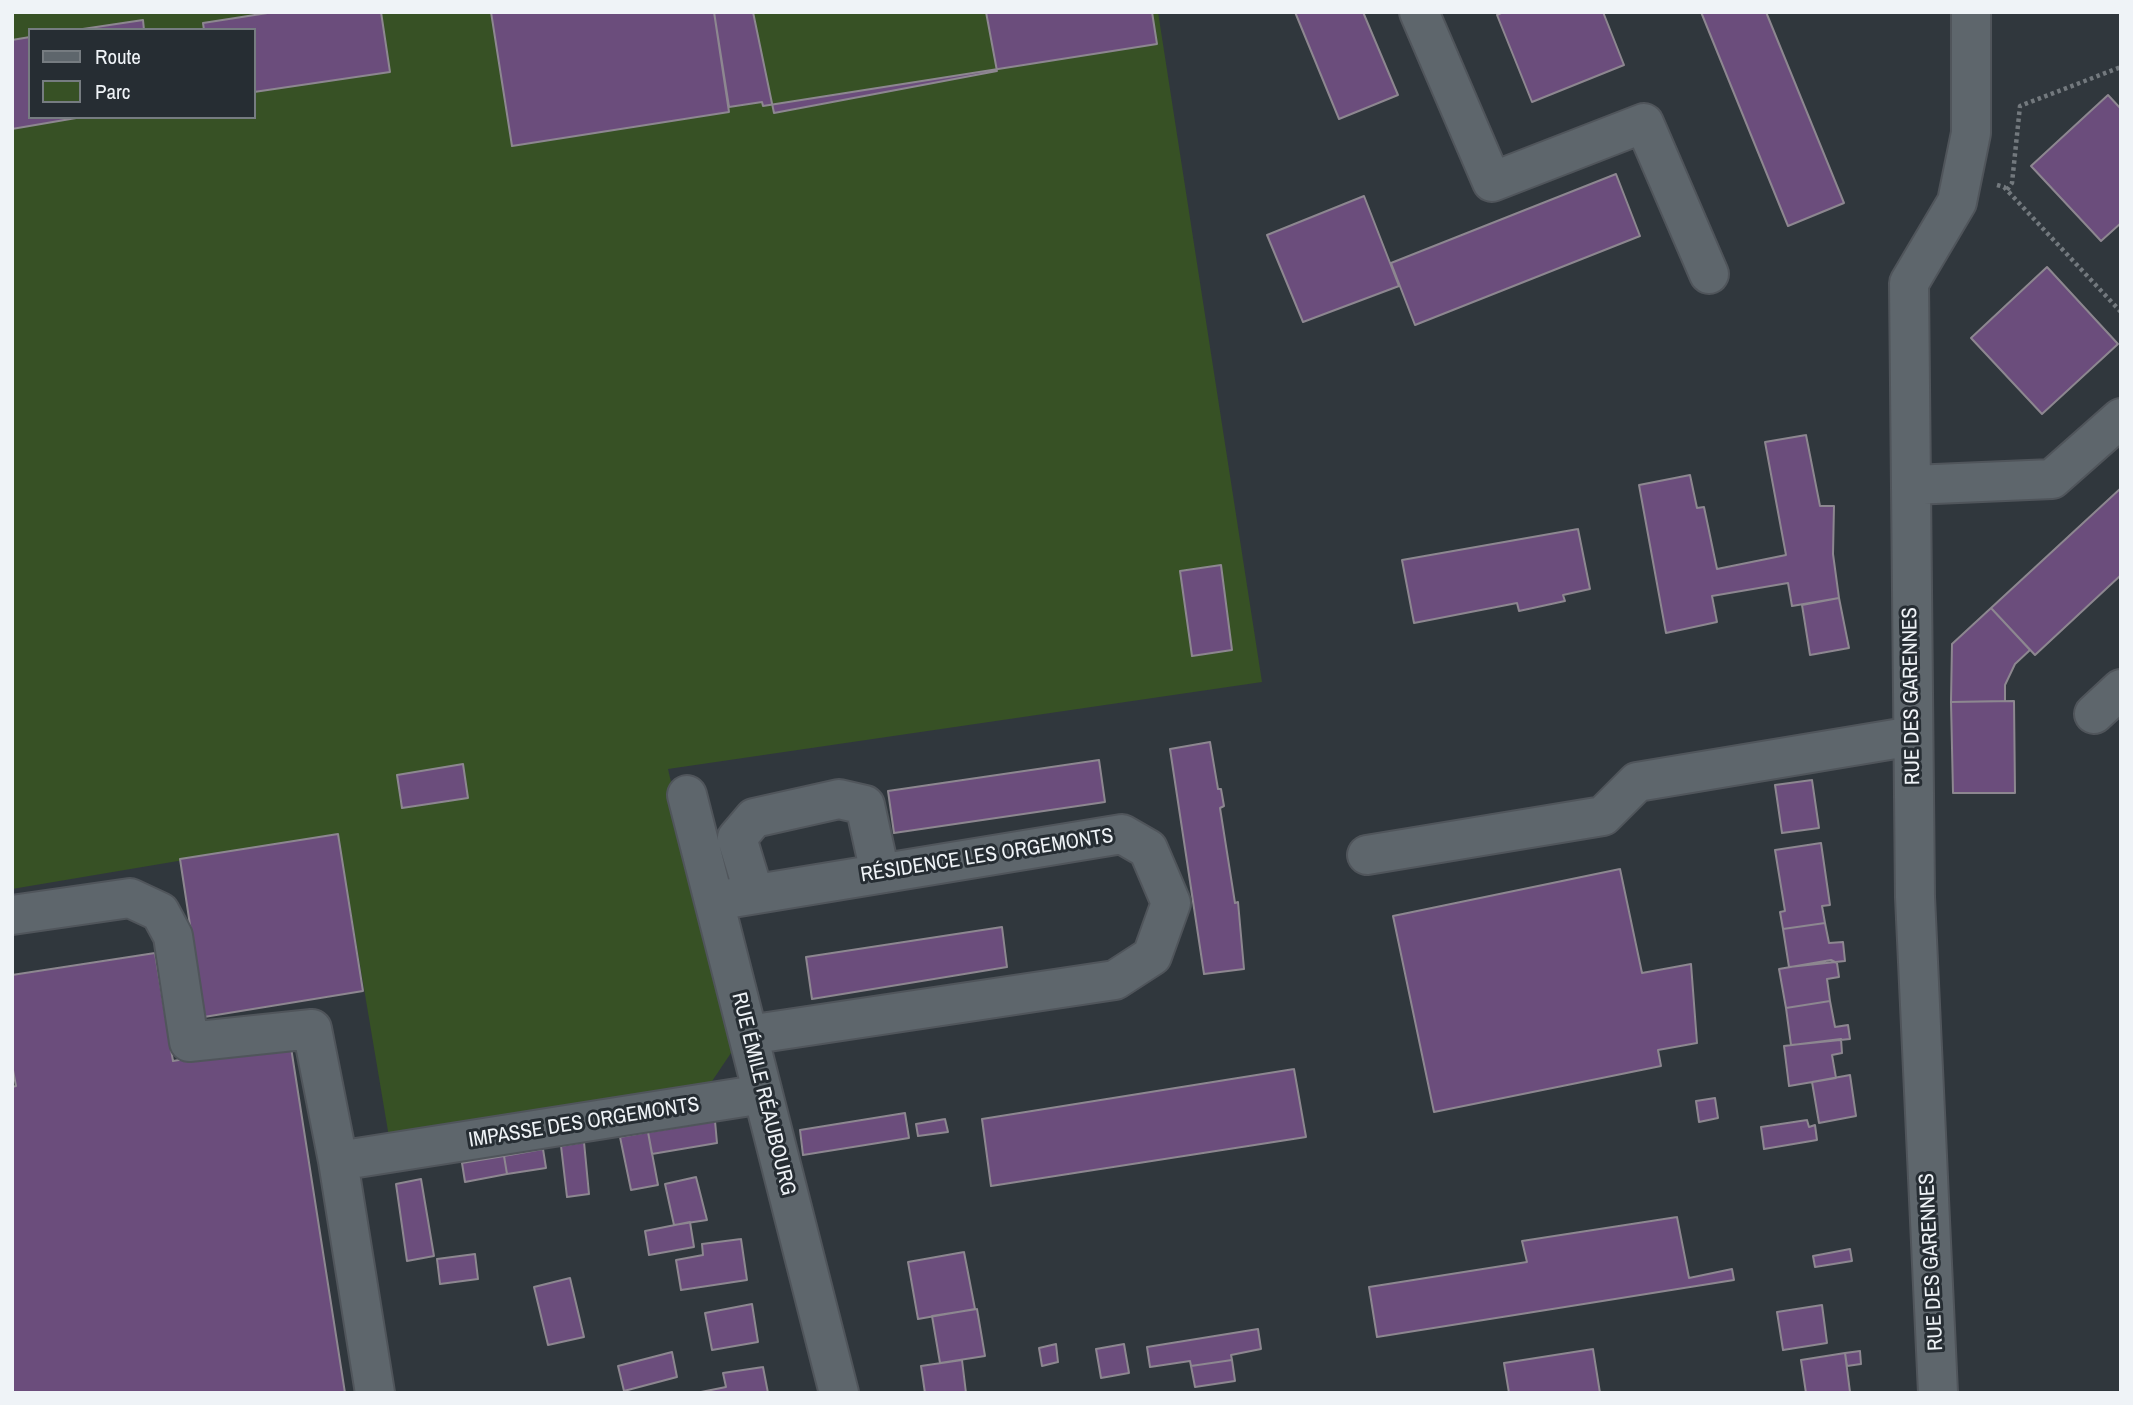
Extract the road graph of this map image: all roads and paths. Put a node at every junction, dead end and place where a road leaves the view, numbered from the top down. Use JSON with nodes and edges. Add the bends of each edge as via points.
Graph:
{"nodes":[{"id":1,"x":1419,"y":12,"type":"edge"},
{"id":2,"x":1971,"y":12,"type":"edge"},
{"id":3,"x":2121,"y":67,"type":"edge"},
{"id":4,"x":1962,"y":178,"type":"junction"},
{"id":5,"x":2007,"y":190,"type":"junction"},
{"id":6,"x":1709,"y":274,"type":"dead end"},
{"id":7,"x":2121,"y":312,"type":"edge"},
{"id":8,"x":2121,"y":418,"type":"edge"},
{"id":9,"x":1912,"y":485,"type":"junction"},
{"id":10,"x":1913,"y":736,"type":"junction"},
{"id":11,"x":687,"y":795,"type":"dead end"},
{"id":12,"x":1367,"y":855,"type":"dead end"},
{"id":13,"x":880,"y":873,"type":"junction"},
{"id":14,"x":754,"y":894,"type":"junction"},
{"id":15,"x":714,"y":901,"type":"junction"},
{"id":16,"x":12,"y":915,"type":"edge"},
{"id":17,"x":748,"y":1035,"type":"junction"},
{"id":18,"x":763,"y":1094,"type":"junction"},
{"id":19,"x":338,"y":1161,"type":"junction"},
{"id":20,"x":375,"y":1393,"type":"edge"},
{"id":21,"x":839,"y":1393,"type":"edge"},
{"id":22,"x":1938,"y":1393,"type":"edge"}],
"edges":[{"from":1,"to":6,"type":"street","via":[[1492,182],[1644,123]]},
{"from":2,"to":4,"type":"street","name":"RUE DES GARENNES","via":[[1971,133]]},
{"from":3,"to":5,"type":"path","via":[[2021,106],[2012,183]]},
{"from":4,"to":5,"type":"path"},
{"from":4,"to":9,"type":"street","name":"RUE DES GARENNES","via":[[1957,202],[1909,283]]},
{"from":5,"to":7,"type":"path"},
{"from":8,"to":9,"type":"street","via":[[2052,480]]},
{"from":9,"to":10,"type":"street","name":"RUE DES GARENNES"},
{"from":10,"to":12,"type":"street","via":[[1637,782],[1603,816]]},
{"from":10,"to":22,"type":"street","name":"RUE DES GARENNES","via":[[1915,897]]},
{"from":11,"to":15,"type":"street","name":"RUE ÉMILE RÉAUBOURG"},
{"from":13,"to":14,"type":"street","name":"RÉSIDENCE LES ORGEMONTS"},
{"from":13,"to":14,"type":"street","via":[[865,805],[839,799],[754,818],[737,838]]},
{"from":13,"to":17,"type":"street","name":"RÉSIDENCE LES ORGEMONTS","via":[[1122,834],[1148,849],[1171,903],[1152,956],[1115,980]]},
{"from":14,"to":15,"type":"street","name":"RÉSIDENCE LES ORGEMONTS"},
{"from":15,"to":17,"type":"street","name":"RUE ÉMILE RÉAUBOURG"},
{"from":16,"to":19,"type":"street","via":[[130,898],[160,912],[173,936],[189,1042],[312,1029]]},
{"from":17,"to":18,"type":"street","name":"RUE ÉMILE RÉAUBOURG"},
{"from":18,"to":19,"type":"street","name":"IMPASSE DES ORGEMONTS"},
{"from":18,"to":21,"type":"street","name":"RUE ÉMILE RÉAUBOURG"},
{"from":19,"to":20,"type":"street"}]}
